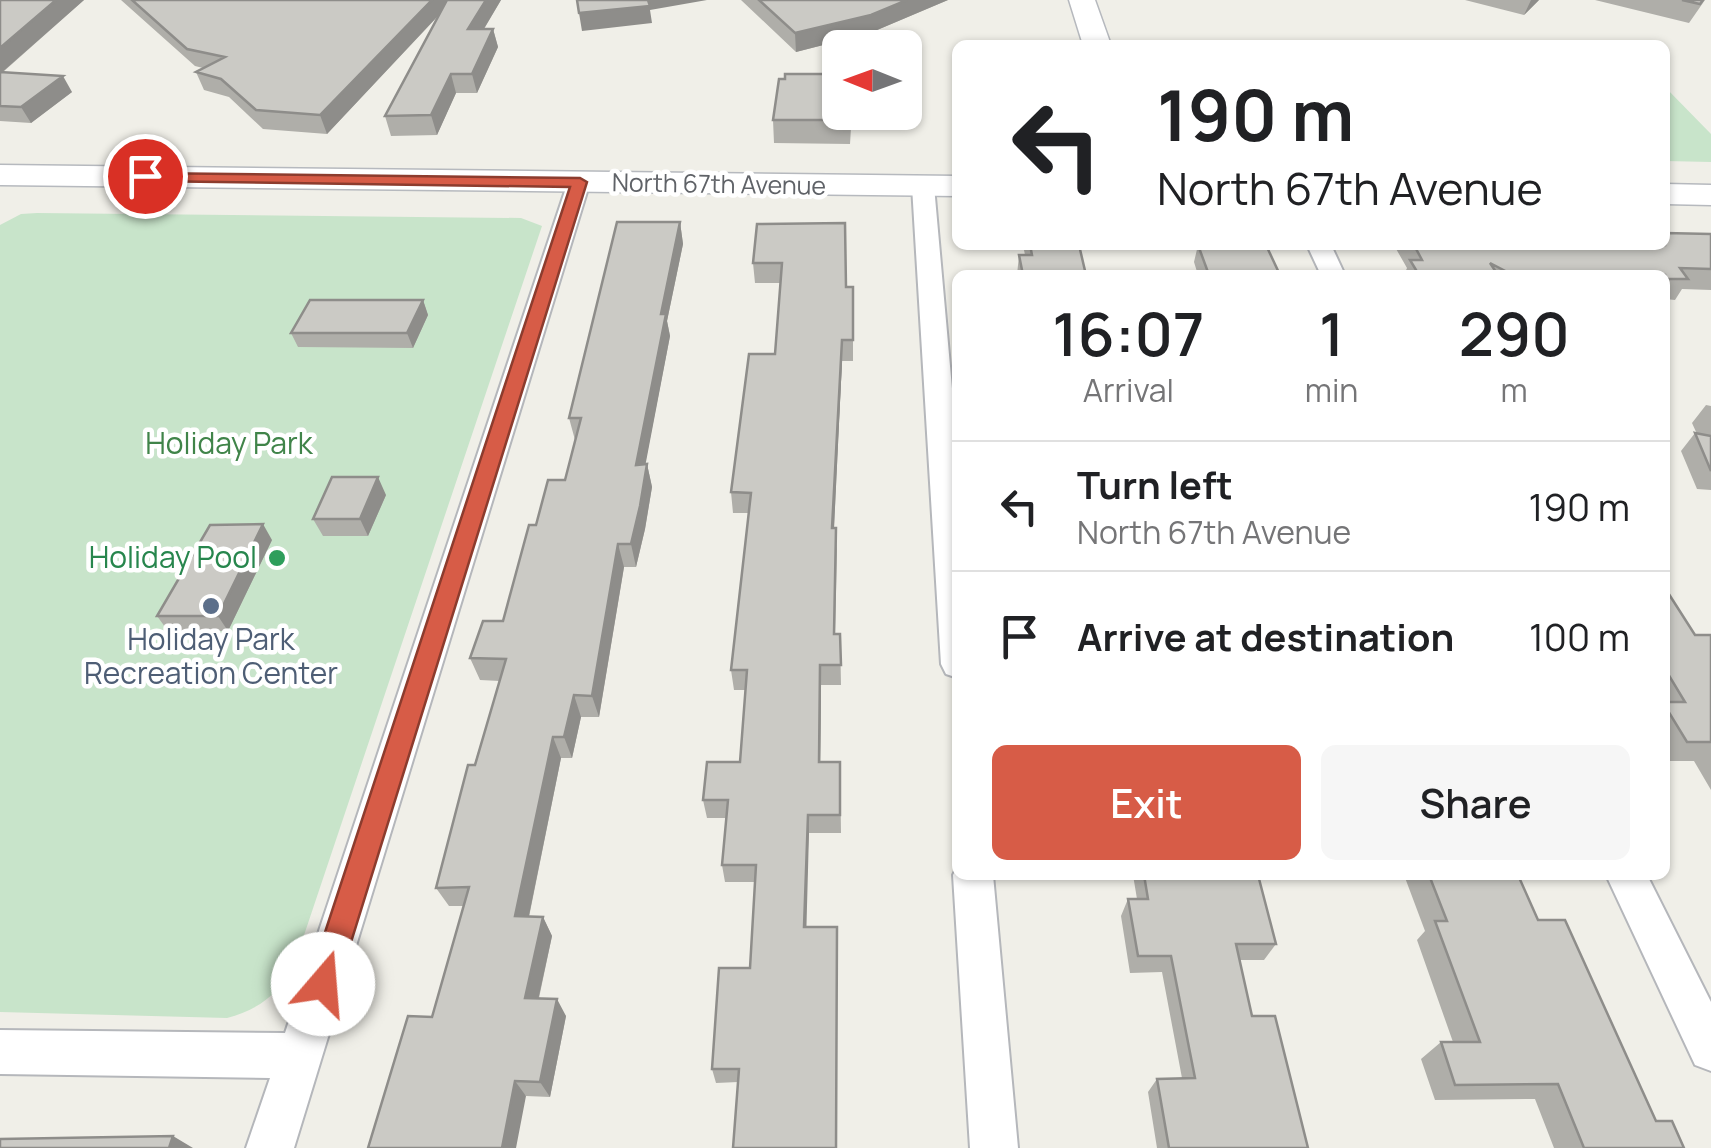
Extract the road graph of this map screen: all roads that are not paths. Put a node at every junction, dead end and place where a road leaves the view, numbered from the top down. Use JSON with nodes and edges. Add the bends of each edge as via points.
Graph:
{"nodes":[{"id":1,"x":1082,"y":0,"type":"edge"},
{"id":2,"x":1094,"y":40,"type":"edge"},
{"id":3,"x":0,"y":175,"type":"edge"},
{"id":4,"x":580,"y":182,"type":"junction"},
{"id":5,"x":923,"y":186,"type":"junction"},
{"id":6,"x":952,"y":186,"type":"edge"},
{"id":7,"x":1670,"y":194,"type":"edge"},
{"id":8,"x":1711,"y":194,"type":"edge"},
{"id":9,"x":952,"y":582,"type":"edge"},
{"id":10,"x":973,"y":880,"type":"edge"},
{"id":11,"x":1628,"y":880,"type":"edge"},
{"id":12,"x":1711,"y":1050,"type":"edge"},
{"id":13,"x":0,"y":1052,"type":"edge"},
{"id":14,"x":300,"y":1056,"type":"junction"},
{"id":15,"x":270,"y":1148,"type":"edge"},
{"id":16,"x":994,"y":1148,"type":"edge"}],
"edges":[{"from":1,"to":2,"type":"main road"},
{"from":3,"to":4,"type":"main road","name":"North 67th Avenue"},
{"from":4,"to":5,"type":"main road","name":"North 67th Avenue"},
{"from":4,"to":14,"type":"street"},
{"from":5,"to":6,"type":"main road","name":"North 67th Avenue"},
{"from":5,"to":9,"type":"street"},
{"from":7,"to":8,"type":"main road"},
{"from":10,"to":16,"type":"street"},
{"from":11,"to":12,"type":"street"},
{"from":13,"to":14,"type":"street"},
{"from":14,"to":15,"type":"street"}]}
